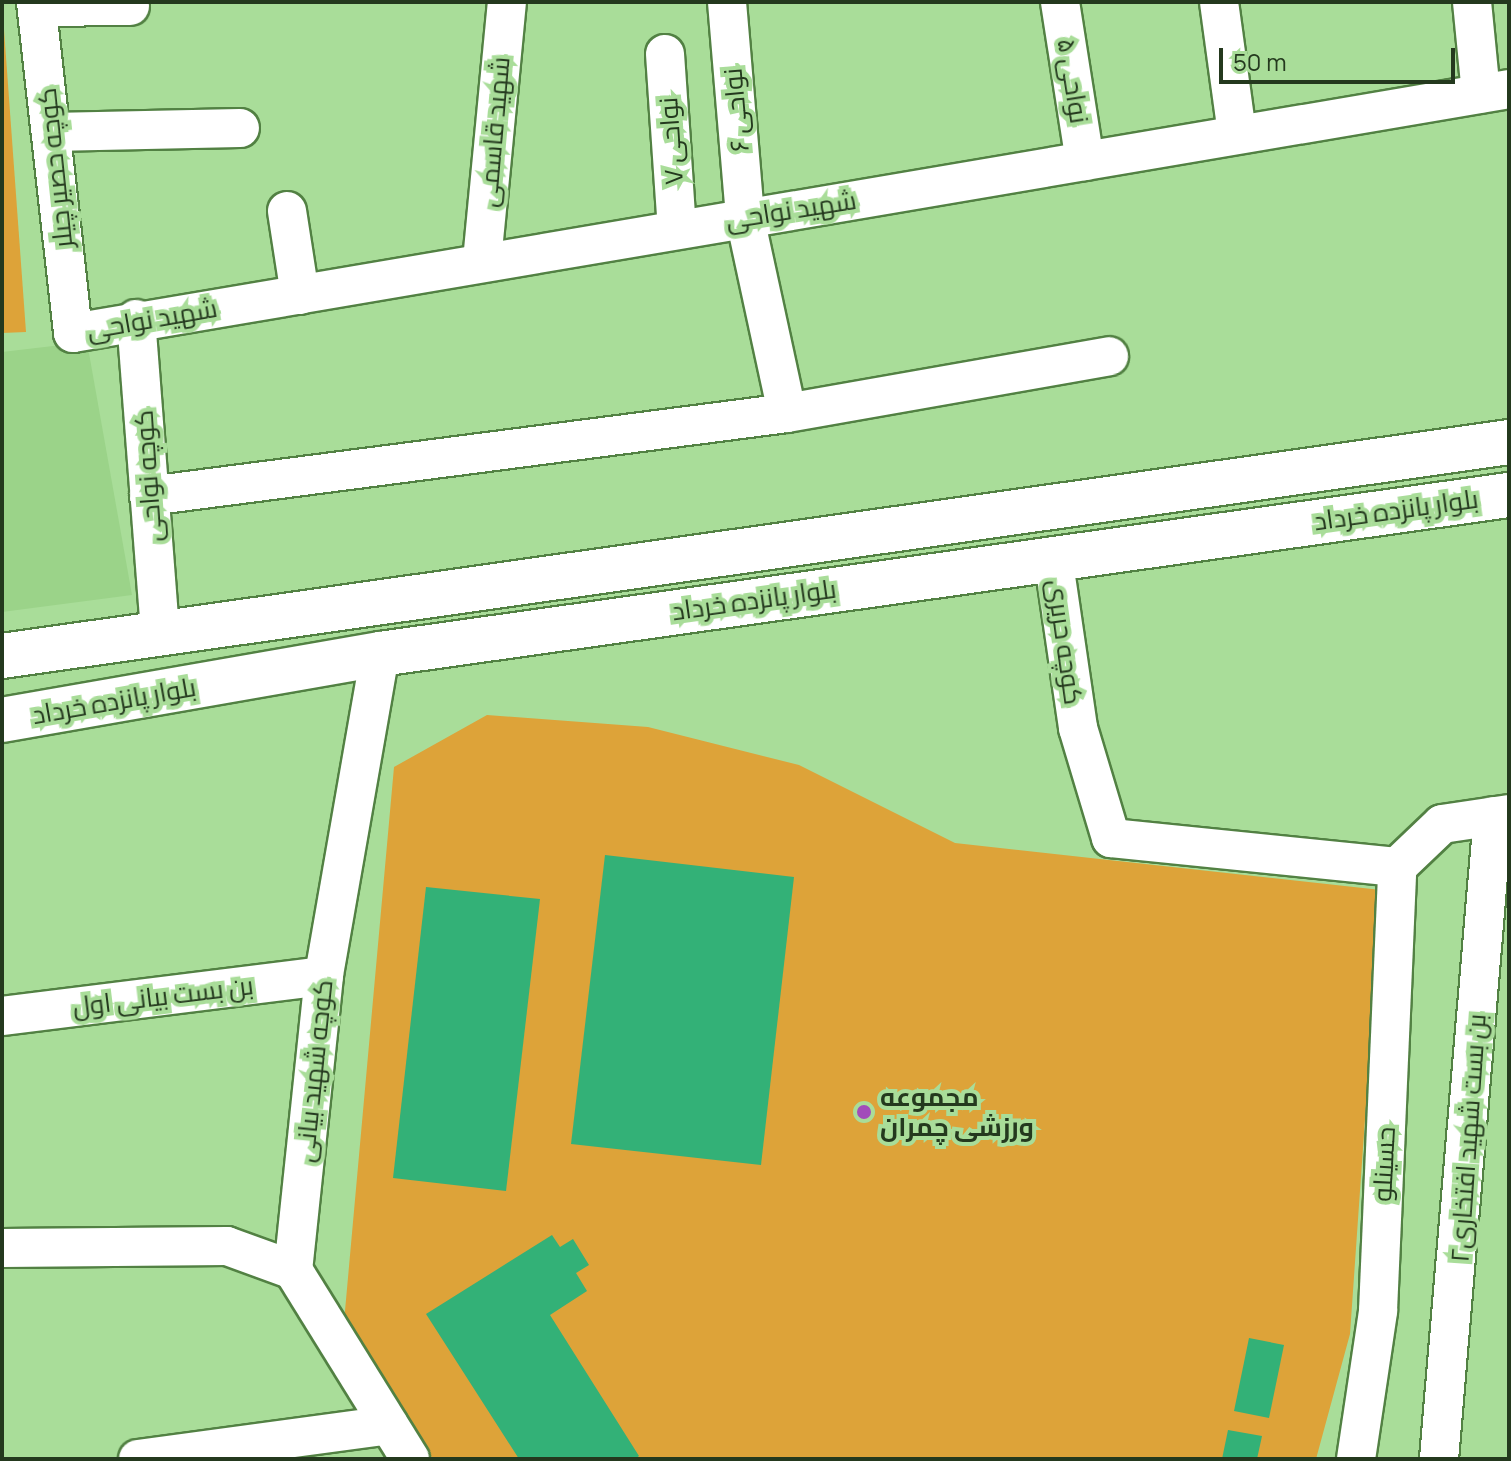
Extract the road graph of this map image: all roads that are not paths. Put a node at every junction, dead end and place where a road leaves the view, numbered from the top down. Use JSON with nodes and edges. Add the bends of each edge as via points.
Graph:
{"nodes":[{"id":1,"x":507,"y":2,"type":"edge"},
{"id":2,"x":727,"y":2,"type":"edge"},
{"id":3,"x":1060,"y":2,"type":"edge"},
{"id":4,"x":1219,"y":2,"type":"edge"},
{"id":5,"x":1472,"y":2,"type":"edge"},
{"id":6,"x":36,"y":4,"type":"edge"},
{"id":7,"x":130,"y":6,"type":"dead end"},
{"id":8,"x":665,"y":54,"type":"dead end"},
{"id":9,"x":1495,"y":91,"type":"edge"},
{"id":10,"x":240,"y":128,"type":"dead end"},
{"id":11,"x":51,"y":132,"type":"junction"},
{"id":12,"x":1237,"y":134,"type":"junction"},
{"id":13,"x":1085,"y":161,"type":"junction"},
{"id":14,"x":287,"y":211,"type":"dead end"},
{"id":15,"x":745,"y":218,"type":"junction"},
{"id":16,"x":677,"y":228,"type":"junction"},
{"id":17,"x":482,"y":261,"type":"junction"},
{"id":18,"x":300,"y":295,"type":"junction"},
{"id":19,"x":136,"y":319,"type":"junction"},
{"id":20,"x":73,"y":333,"type":"joint"},
{"id":21,"x":1109,"y":356,"type":"dead end"},
{"id":22,"x":787,"y":413,"type":"junction"},
{"id":23,"x":1509,"y":442,"type":"edge"},
{"id":24,"x":1509,"y":495,"type":"edge"},
{"id":25,"x":149,"y":496,"type":"junction"},
{"id":26,"x":1053,"y":556,"type":"junction"},
{"id":27,"x":160,"y":633,"type":"junction"},
{"id":28,"x":380,"y":654,"type":"junction"},
{"id":29,"x":2,"y":656,"type":"edge"},
{"id":30,"x":2,"y":720,"type":"edge"},
{"id":31,"x":1501,"y":815,"type":"edge"},
{"id":32,"x":1397,"y":867,"type":"junction"},
{"id":33,"x":324,"y":976,"type":"junction"},
{"id":34,"x":2,"y":1016,"type":"edge"},
{"id":35,"x":2,"y":1248,"type":"edge"},
{"id":36,"x":293,"y":1270,"type":"junction"},
{"id":37,"x":389,"y":1425,"type":"junction"},
{"id":38,"x":138,"y":1459,"type":"edge"},
{"id":39,"x":410,"y":1459,"type":"edge"},
{"id":40,"x":1356,"y":1459,"type":"edge"},
{"id":41,"x":1439,"y":1459,"type":"edge"}],
"edges":[{"from":1,"to":17,"type":"street","name":"شهید قاسمی"},
{"from":2,"to":15,"type":"street","name":"نواحی ۶"},
{"from":3,"to":13,"type":"street","name":"نواحی ۵"},
{"from":4,"to":12,"type":"street"},
{"from":5,"to":9,"type":"street"},
{"from":6,"to":7,"type":"street"},
{"from":6,"to":11,"type":"street","name":"کوچه حصیر چیلر"},
{"from":8,"to":16,"type":"street","name":"نواحی ۷"},
{"from":9,"to":12,"type":"street","name":"شهید نواحی"},
{"from":10,"to":11,"type":"street"},
{"from":11,"to":20,"type":"street","name":"کوچه حصیر چیلر"},
{"from":12,"to":13,"type":"street","name":"شهید نواحی"},
{"from":13,"to":15,"type":"street","name":"شهید نواحی"},
{"from":14,"to":18,"type":"street"},
{"from":15,"to":16,"type":"street","name":"شهید نواحی"},
{"from":15,"to":22,"type":"street","name":"نواحی ۶"},
{"from":16,"to":17,"type":"street","name":"شهید نواحی"},
{"from":17,"to":18,"type":"street","name":"شهید نواحی"},
{"from":18,"to":19,"type":"street","name":"شهید نواحی"},
{"from":19,"to":20,"type":"street","name":"شهید نواحی"},
{"from":19,"to":25,"type":"street","name":"کوچه نواحی"},
{"from":21,"to":22,"type":"street"},
{"from":22,"to":25,"type":"street"},
{"from":23,"to":27,"type":"main road","name":"بلوار پانزده خرداد"},
{"from":24,"to":26,"type":"main road","name":"بلوار پانزده خرداد"},
{"from":25,"to":27,"type":"street","name":"کوچه نواحی"},
{"from":26,"to":28,"type":"main road","name":"بلوار پانزده خرداد"},
{"from":26,"to":32,"type":"street","name":"کوچه حریری","via":[[1078,728],[1111,838]]},
{"from":27,"to":29,"type":"main road","name":"بلوار پانزده خرداد"},
{"from":28,"to":30,"type":"main road","name":"بلوار پانزده خرداد"},
{"from":28,"to":33,"type":"street","name":"کوچه شهید بیانی"},
{"from":31,"to":32,"type":"street","via":[[1442,824]]},
{"from":31,"to":41,"type":"street","name":"بن بست شهید افتخاری۲"},
{"from":32,"to":40,"type":"street","name":"حسینلو","via":[[1378,1311]]},
{"from":33,"to":34,"type":"street","name":"بن بست بیانی اول"},
{"from":33,"to":36,"type":"street","name":"کوچه شهید بیانی"},
{"from":35,"to":36,"type":"street","via":[[227,1246]]},
{"from":36,"to":37,"type":"street"},
{"from":37,"to":38,"type":"street"},
{"from":37,"to":39,"type":"street"}]}
